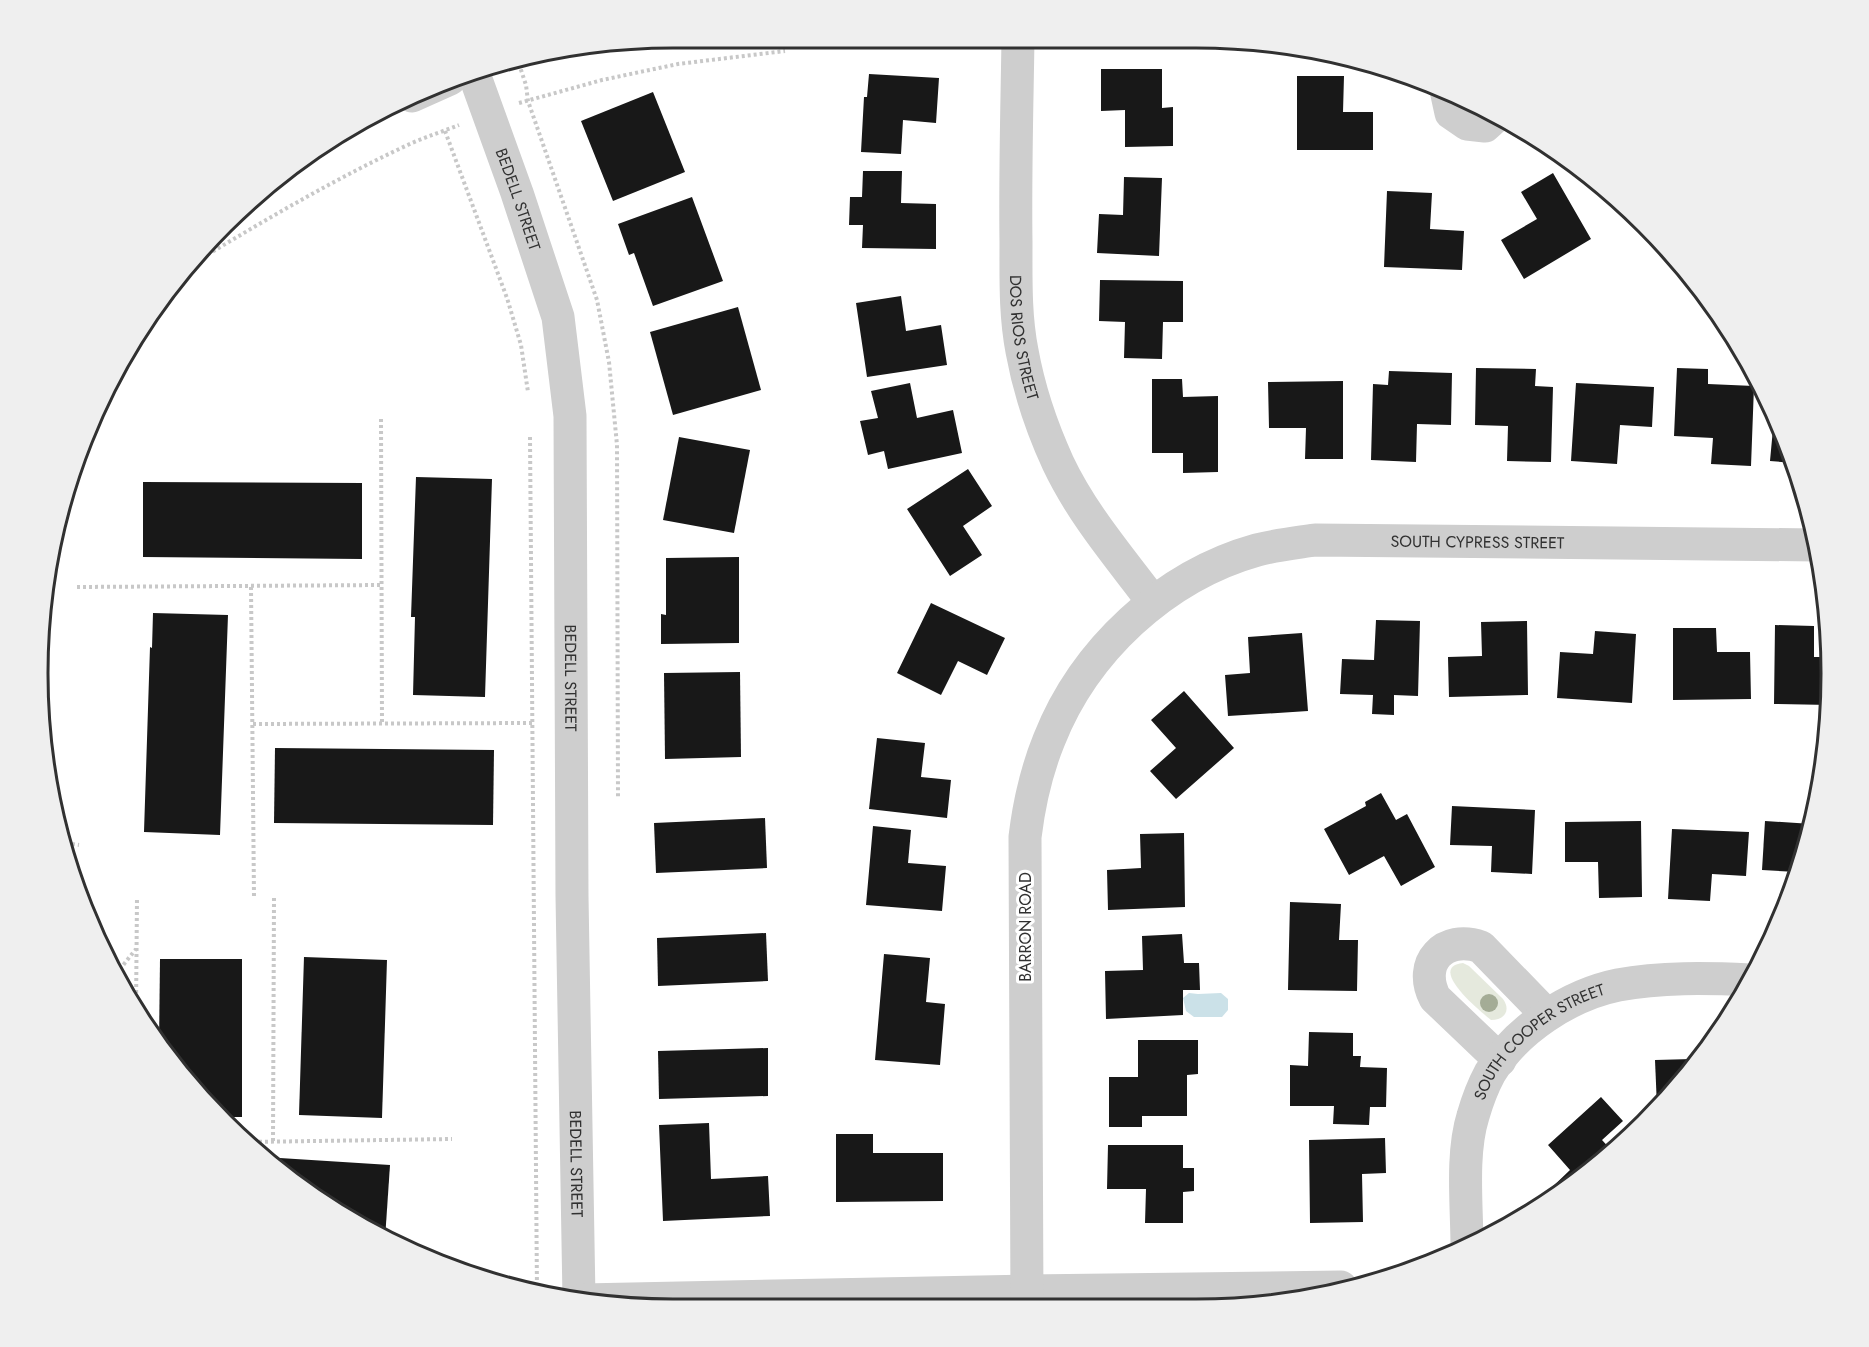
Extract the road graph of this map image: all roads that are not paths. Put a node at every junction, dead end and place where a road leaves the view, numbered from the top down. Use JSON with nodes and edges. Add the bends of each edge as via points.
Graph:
{"nodes":[{"id":1,"x":1018,"y":48,"type":"edge"},
{"id":2,"x":476,"y":80,"type":"edge"},
{"id":3,"x":1448,"y":102,"type":"edge"},
{"id":4,"x":1489,"y":122,"type":"edge"},
{"id":5,"x":1808,"y":545,"type":"edge"},
{"id":6,"x":1153,"y":602,"type":"junction"},
{"id":7,"x":1740,"y":980,"type":"edge"},
{"id":8,"x":1547,"y":1015,"type":"junction"},
{"id":9,"x":1500,"y":1060,"type":"junction"},
{"id":10,"x":1467,"y":1236,"type":"edge"},
{"id":11,"x":1312,"y":1288,"type":"edge"},
{"id":12,"x":579,"y":1292,"type":"edge"},
{"id":13,"x":1027,"y":1298,"type":"edge"},
{"id":14,"x":805,"y":1299,"type":"edge"}],
"edges":[{"from":1,"to":6,"type":"street","name":"DOS RIOS STREET","via":[[1015,204],[1021,350],[1041,422],[1059,464],[1081,504]]},
{"from":2,"to":12,"type":"street","name":"BEDELL STREET","via":[[558,317],[570,416]]},
{"from":3,"to":4,"type":"street","via":[[1451,113],[1467,124],[1485,126]]},
{"from":5,"to":6,"type":"street","name":"SOUTH CYPRESS STREET","via":[[1315,540],[1256,550],[1228,560],[1202,571]]},
{"from":6,"to":13,"type":"street","name":"BARRON ROAD","via":[[1083,677],[1049,739],[1029,804],[1025,837]]},
{"from":7,"to":8,"type":"street","name":"SOUTH COOPER STREET","via":[[1666,980],[1618,985],[1570,1002]]},
{"from":8,"to":9,"type":"street","name":"SOUTH COOPER STREET"},
{"from":8,"to":9,"type":"street","via":[[1481,947],[1460,943],[1442,950],[1429,968],[1430,989]]},
{"from":9,"to":10,"type":"street","name":"SOUTH COOPER STREET","via":[[1490,1073],[1472,1116],[1468,1139]]},
{"from":11,"to":13,"type":"street"},
{"from":13,"to":14,"type":"street"}]}
